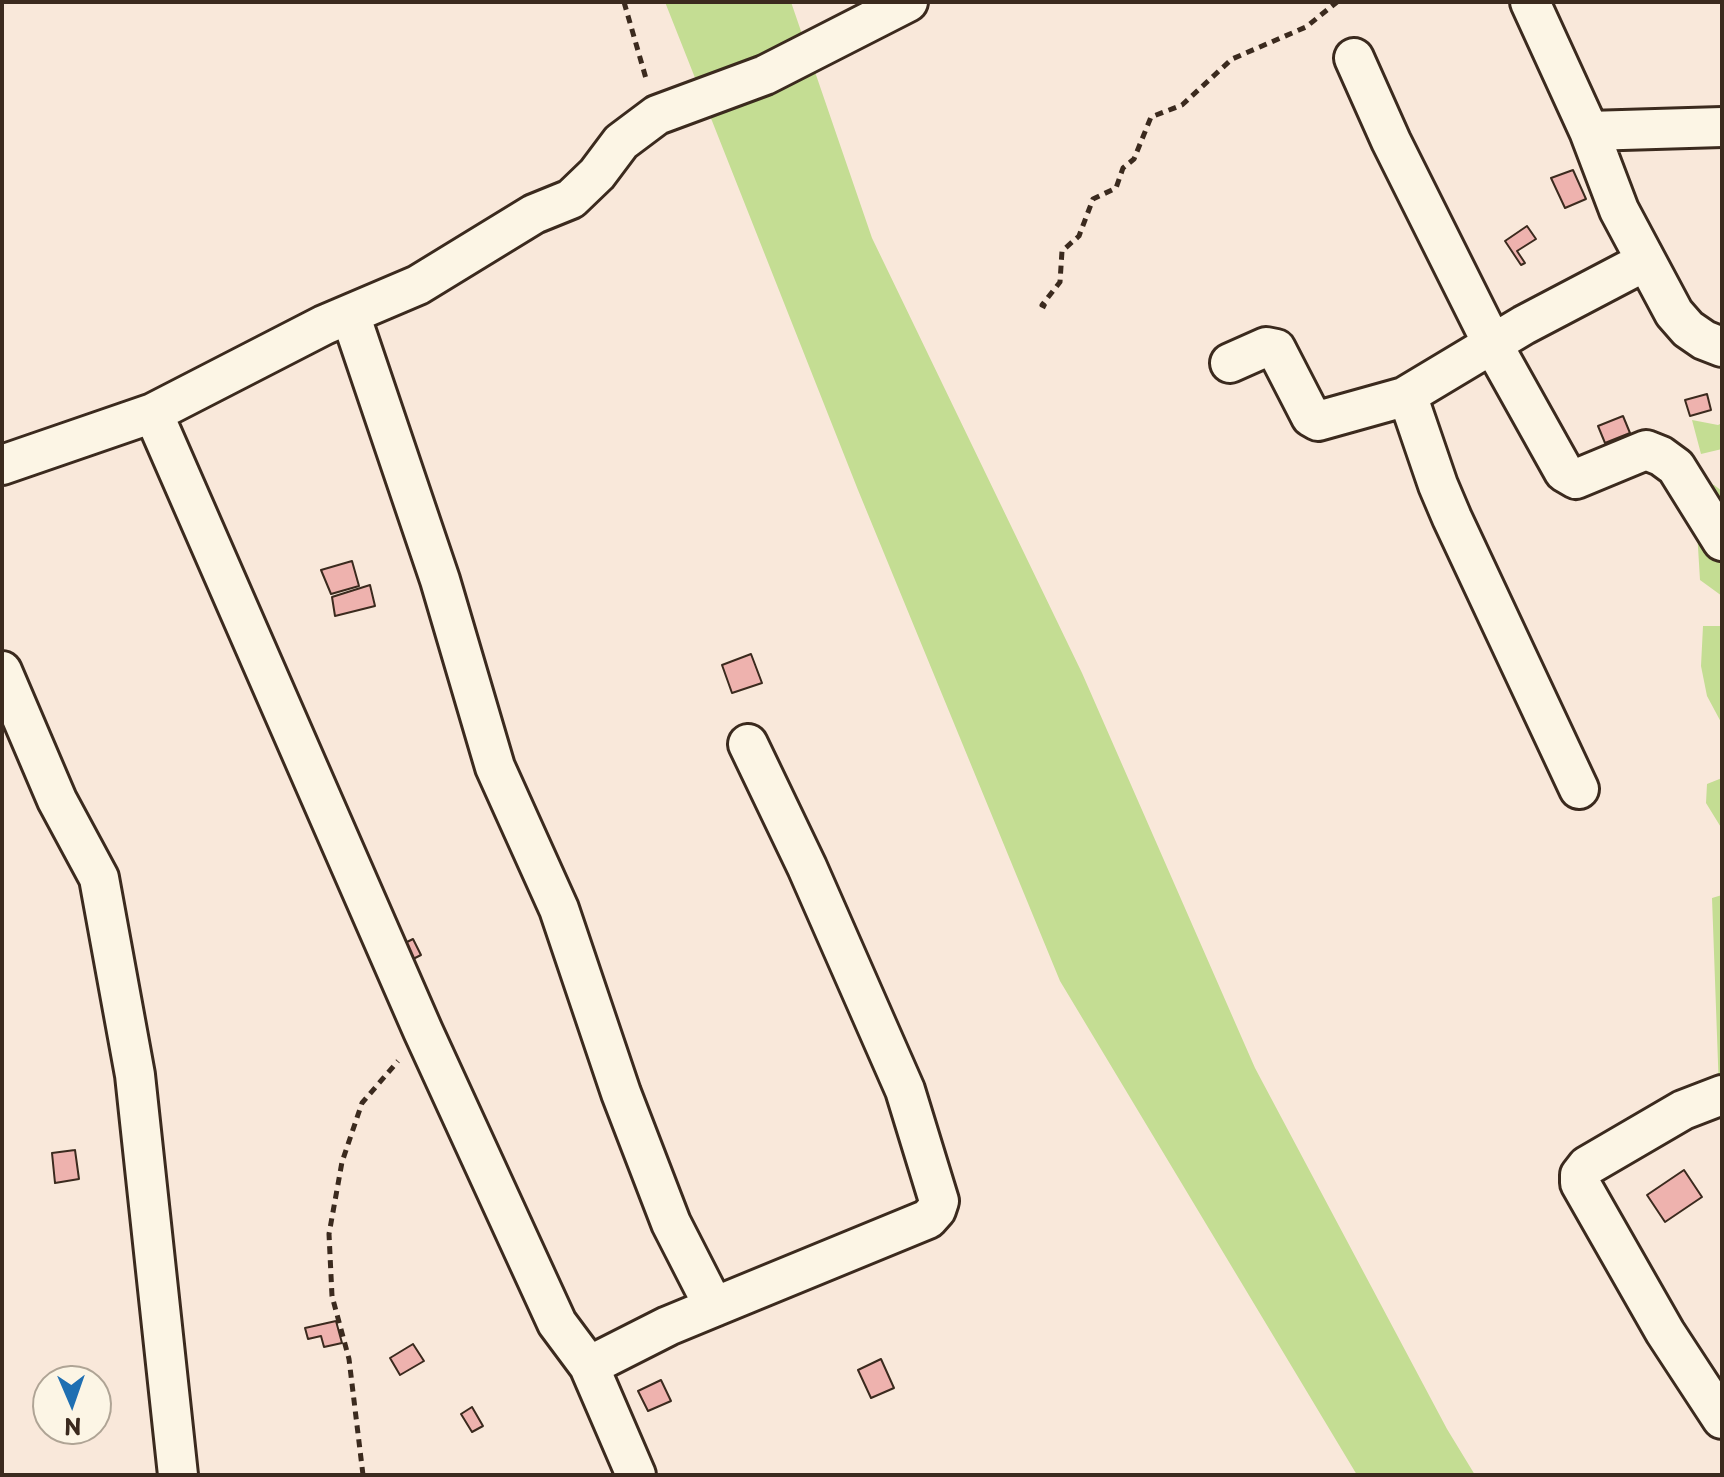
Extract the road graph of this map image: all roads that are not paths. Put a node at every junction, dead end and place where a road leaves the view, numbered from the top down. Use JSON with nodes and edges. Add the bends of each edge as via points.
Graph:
{"nodes":[{"id":1,"x":908,"y":2,"type":"edge"},
{"id":2,"x":1530,"y":2,"type":"edge"},
{"id":3,"x":1354,"y":58,"type":"dead end"},
{"id":4,"x":1722,"y":127,"type":"edge"},
{"id":5,"x":1589,"y":131,"type":"junction"},
{"id":6,"x":1646,"y":261,"type":"junction"},
{"id":7,"x":350,"y":314,"type":"junction"},
{"id":8,"x":1493,"y":345,"type":"junction"},
{"id":9,"x":1722,"y":347,"type":"edge"},
{"id":10,"x":1230,"y":363,"type":"dead end"},
{"id":11,"x":1404,"y":397,"type":"junction"},
{"id":12,"x":153,"y":413,"type":"junction"},
{"id":13,"x":2,"y":465,"type":"edge"},
{"id":14,"x":1722,"y":541,"type":"edge"},
{"id":15,"x":2,"y":671,"type":"edge"},
{"id":16,"x":748,"y":744,"type":"dead end"},
{"id":17,"x":1579,"y":789,"type":"dead end"},
{"id":18,"x":1722,"y":1095,"type":"edge"},
{"id":19,"x":714,"y":1307,"type":"junction"},
{"id":20,"x":589,"y":1366,"type":"junction"},
{"id":21,"x":1722,"y":1419,"type":"edge"},
{"id":22,"x":178,"y":1475,"type":"edge"},
{"id":23,"x":636,"y":1475,"type":"edge"}],
"edges":[{"from":1,"to":7,"type":"street","via":[[765,75],[657,115],[621,142],[571,199],[534,214],[418,285]]},
{"from":2,"to":5,"type":"street"},
{"from":3,"to":8,"type":"street"},
{"from":4,"to":5,"type":"street"},
{"from":5,"to":6,"type":"street","via":[[1619,210]]},
{"from":6,"to":8,"type":"street"},
{"from":6,"to":9,"type":"street","via":[[1681,321]]},
{"from":7,"to":12,"type":"street"},
{"from":7,"to":19,"type":"street","via":[[440,580],[495,767],[559,909],[671,1223]]},
{"from":8,"to":11,"type":"street"},
{"from":8,"to":14,"type":"street","via":[[1564,472],[1576,479],[1646,450],[1661,456],[1676,467]]},
{"from":10,"to":11,"type":"street","via":[[1266,347],[1276,349],[1311,417],[1318,421]]},
{"from":11,"to":17,"type":"street","via":[[1452,518]]},
{"from":12,"to":13,"type":"street"},
{"from":12,"to":20,"type":"street","via":[[423,1031],[557,1323]]},
{"from":15,"to":22,"type":"street","via":[[57,800],[99,878],[135,1075]]},
{"from":16,"to":19,"type":"street","via":[[905,1090],[939,1201],[928,1219]]},
{"from":18,"to":21,"type":"street","via":[[1683,1110],[1580,1175],[1665,1332]]},
{"from":19,"to":20,"type":"street"},
{"from":20,"to":23,"type":"street"}]}
